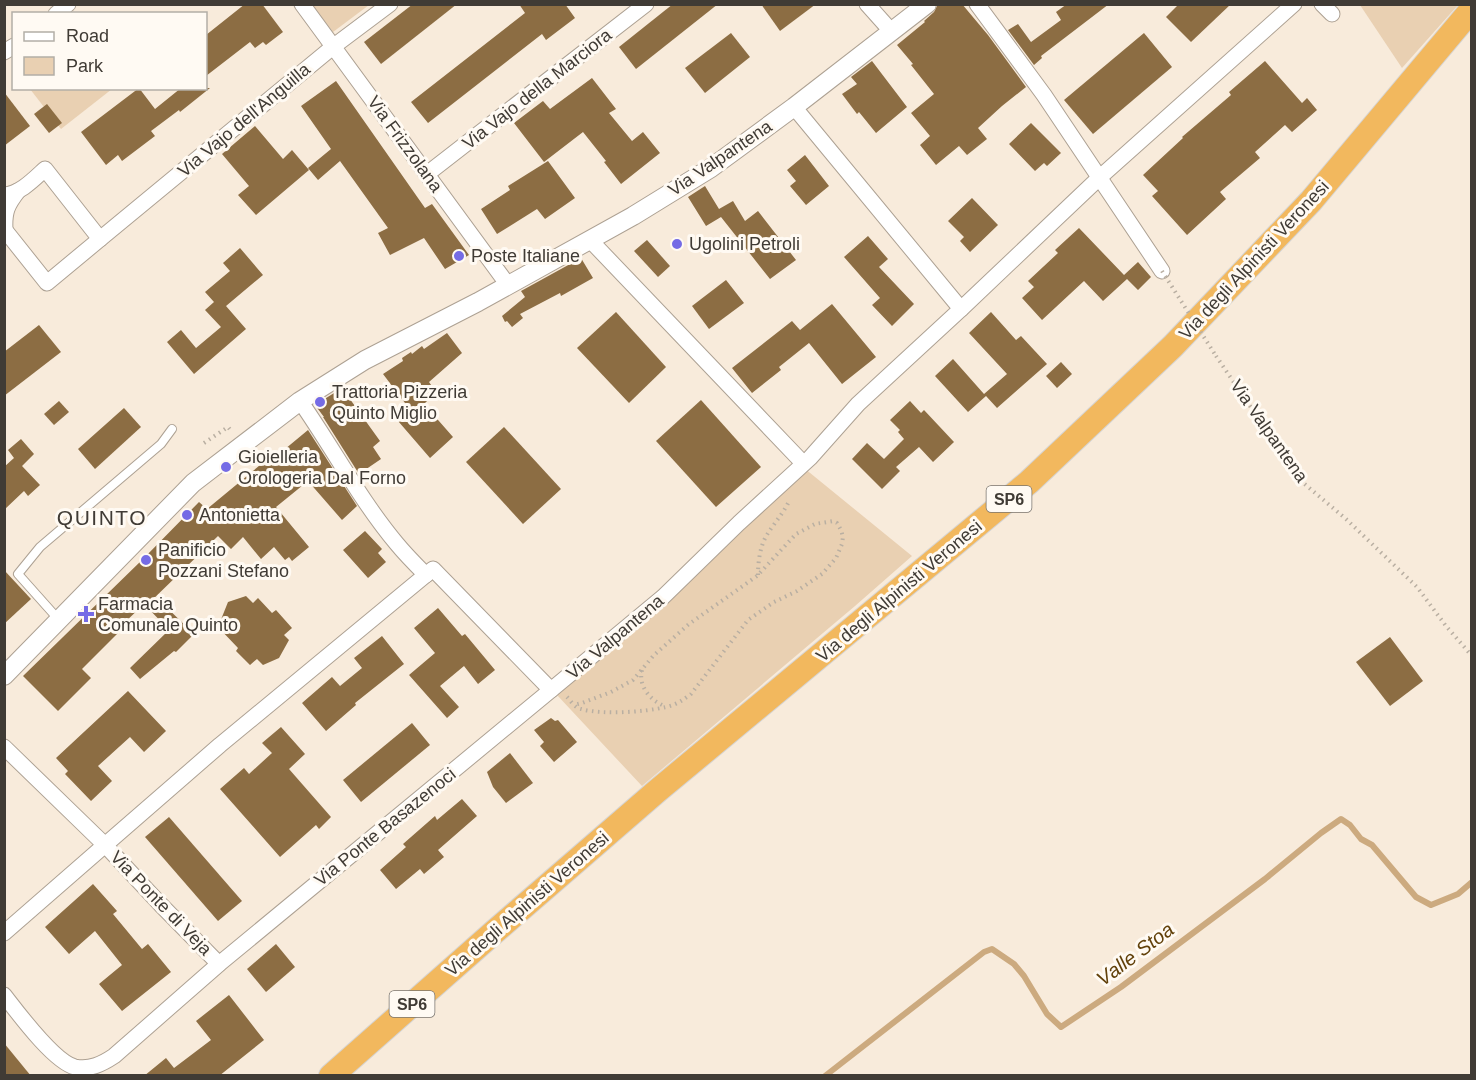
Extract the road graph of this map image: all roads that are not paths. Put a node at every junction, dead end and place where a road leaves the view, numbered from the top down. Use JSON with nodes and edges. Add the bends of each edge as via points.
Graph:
{"nodes":[{"id":1,"x":302,"y":4,"type":"edge"},
{"id":2,"x":390,"y":4,"type":"edge"},
{"id":3,"x":646,"y":4,"type":"edge"},
{"id":4,"x":867,"y":4,"type":"edge"},
{"id":5,"x":927,"y":4,"type":"edge"},
{"id":6,"x":977,"y":4,"type":"edge"},
{"id":7,"x":1294,"y":4,"type":"edge"},
{"id":8,"x":1472,"y":9,"type":"edge"},
{"id":9,"x":892,"y":33,"type":"junction"},
{"id":10,"x":334,"y":46,"type":"junction"},
{"id":11,"x":794,"y":107,"type":"junction"},
{"id":12,"x":428,"y":174,"type":"junction"},
{"id":13,"x":1099,"y":178,"type":"junction"},
{"id":14,"x":11,"y":193,"type":"edge"},
{"id":15,"x":5,"y":229,"type":"edge"},
{"id":16,"x":100,"y":239,"type":"junction"},
{"id":17,"x":590,"y":240,"type":"junction"},
{"id":18,"x":1162,"y":271,"type":"road end"},
{"id":19,"x":508,"y":285,"type":"junction"},
{"id":20,"x":961,"y":309,"type":"junction"},
{"id":21,"x":300,"y":401,"type":"junction"},
{"id":22,"x":172,"y":429,"type":"dead end"},
{"id":23,"x":803,"y":464,"type":"junction"},
{"id":24,"x":426,"y":575,"type":"junction"},
{"id":25,"x":59,"y":620,"type":"junction"},
{"id":26,"x":4,"y":676,"type":"edge"},
{"id":27,"x":554,"y":688,"type":"junction"},
{"id":28,"x":4,"y":747,"type":"edge"},
{"id":29,"x":105,"y":845,"type":"junction"},
{"id":30,"x":4,"y":933,"type":"edge"},
{"id":31,"x":219,"y":964,"type":"junction"},
{"id":32,"x":4,"y":994,"type":"edge"},
{"id":33,"x":331,"y":1076,"type":"edge"}],
"edges":[{"from":1,"to":10,"type":"street","name":"Via Frizzolana"},
{"from":2,"to":10,"type":"street","name":"Via Vajo dell'Anguilla"},
{"from":3,"to":12,"type":"street","name":"Via Vajo della Marciora"},
{"from":4,"to":9,"type":"street"},
{"from":5,"to":9,"type":"street","name":"Via Valpantena"},
{"from":6,"to":13,"type":"street"},
{"from":7,"to":13,"type":"street","name":"Via Valpantena"},
{"from":8,"to":33,"type":"highway","name":"Via degli Alpinisti Veronesi","number":"SP6","via":[[1311,201],[1173,346],[1029,482],[657,791]]},
{"from":9,"to":11,"type":"street","name":"Via Valpantena"},
{"from":10,"to":12,"type":"street","name":"Via Frizzolana"},
{"from":10,"to":16,"type":"street","name":"Via Vajo dell'Anguilla"},
{"from":11,"to":17,"type":"street","name":"Via Valpantena","via":[[711,168]]},
{"from":11,"to":20,"type":"street"},
{"from":12,"to":19,"type":"street","name":"Via Frizzolana"},
{"from":13,"to":18,"type":"street"},
{"from":13,"to":20,"type":"street","name":"Via Valpantena"},
{"from":14,"to":15,"type":"street"},
{"from":14,"to":16,"type":"street","via":[[45,170]]},
{"from":15,"to":16,"type":"street","name":"Via Vajo dell'Anguilla","via":[[47,283]]},
{"from":17,"to":19,"type":"street","name":"Via Valpantena"},
{"from":17,"to":23,"type":"street"},
{"from":19,"to":21,"type":"street","name":"Via Valpantena","via":[[365,360]]},
{"from":20,"to":23,"type":"street","name":"Via Valpantena","via":[[858,404]]},
{"from":21,"to":24,"type":"street","name":"Via Valpantena","via":[[374,514]]},
{"from":21,"to":25,"type":"street","name":"Via Valpantena","via":[[193,483]]},
{"from":22,"to":25,"type":"lane","via":[[161,444],[40,547],[18,574]]},
{"from":23,"to":27,"type":"street","name":"Via Valpantena","via":[[663,597]]},
{"from":24,"to":27,"type":"street","name":"Via Valpantena","via":[[433,569]]},
{"from":24,"to":29,"type":"street","name":"Via Ponte di Veja"},
{"from":25,"to":26,"type":"street","name":"Via Valpantena"},
{"from":27,"to":31,"type":"street","name":"Via Ponte Basazenoci"},
{"from":28,"to":29,"type":"street"},
{"from":29,"to":30,"type":"street","name":"Via Ponte di Veja"},
{"from":29,"to":31,"type":"street","name":"Via Ponte di Veja"},
{"from":31,"to":32,"type":"street","name":"Via Ponte di Veja","via":[[114,1056],[91,1068],[72,1066],[55,1056]]}]}
